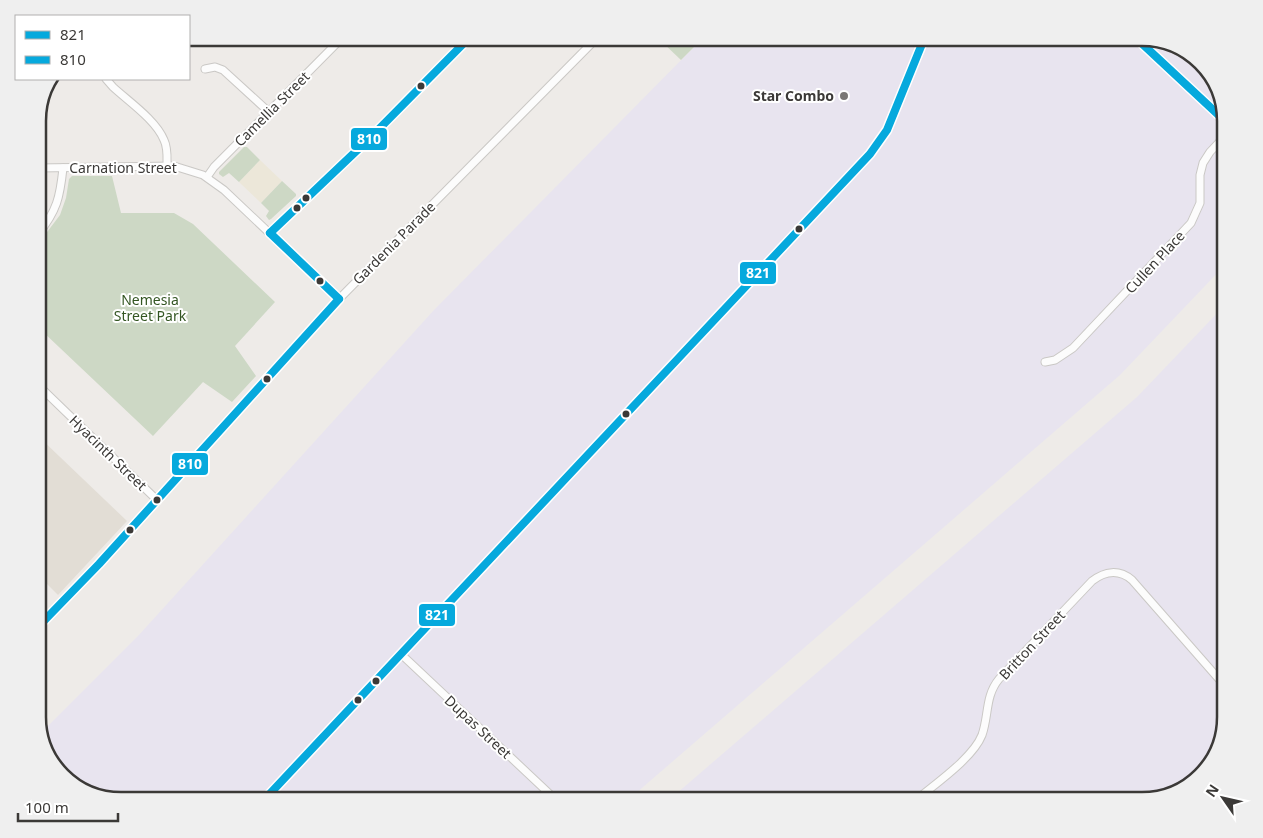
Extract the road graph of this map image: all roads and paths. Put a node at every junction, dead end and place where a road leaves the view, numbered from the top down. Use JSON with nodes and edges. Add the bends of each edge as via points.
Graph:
{"nodes":[{"id":1,"x":334,"y":46,"type":"edge"},
{"id":2,"x":461,"y":46,"type":"edge"},
{"id":3,"x":589,"y":46,"type":"edge"},
{"id":4,"x":921,"y":46,"type":"edge"},
{"id":5,"x":1145,"y":46,"type":"edge"},
{"id":6,"x":205,"y":69,"type":"dead end"},
{"id":7,"x":107,"y":80,"type":"edge"},
{"id":8,"x":269,"y":112,"type":"junction"},
{"id":9,"x":1216,"y":112,"type":"edge"},
{"id":10,"x":1217,"y":145,"type":"edge"},
{"id":11,"x":167,"y":166,"type":"junction"},
{"id":12,"x":46,"y":168,"type":"edge"},
{"id":13,"x":63,"y":168,"type":"junction"},
{"id":14,"x":207,"y":178,"type":"junction"},
{"id":15,"x":46,"y":223,"type":"edge"},
{"id":16,"x":270,"y":233,"type":"junction"},
{"id":17,"x":339,"y":299,"type":"junction"},
{"id":18,"x":1045,"y":362,"type":"dead end"},
{"id":19,"x":46,"y":393,"type":"edge"},
{"id":20,"x":157,"y":500,"type":"junction"},
{"id":21,"x":46,"y":619,"type":"edge"},
{"id":22,"x":402,"y":655,"type":"junction"},
{"id":23,"x":1217,"y":676,"type":"edge"},
{"id":24,"x":272,"y":792,"type":"edge"},
{"id":25,"x":548,"y":792,"type":"edge"},
{"id":26,"x":925,"y":792,"type":"edge"}],
"edges":[{"from":1,"to":8,"type":"street","name":"Camellia Street"},
{"from":2,"to":16,"type":"street"},
{"from":3,"to":17,"type":"street","name":"Gardenia Parade"},
{"from":4,"to":22,"type":"street","via":[[887,130],[870,154]]},
{"from":5,"to":9,"type":"street"},
{"from":6,"to":8,"type":"street","via":[[215,67],[223,70]]},
{"from":7,"to":11,"type":"street","via":[[159,130],[165,141]]},
{"from":8,"to":14,"type":"street","name":"Camellia Street"},
{"from":10,"to":18,"type":"street","name":"Cullen Place","via":[[1202,162],[1200,203],[1190,223],[1073,348],[1056,360]]},
{"from":11,"to":13,"type":"street","name":"Carnation Street"},
{"from":11,"to":14,"type":"street","name":"Carnation Street"},
{"from":12,"to":13,"type":"street","name":"Carnation Street"},
{"from":13,"to":15,"type":"street","via":[[59,201]]},
{"from":14,"to":16,"type":"street","name":"Carnation Street"},
{"from":16,"to":17,"type":"street","name":"Carnation Street"},
{"from":17,"to":20,"type":"street","name":"Gardenia Parade"},
{"from":19,"to":20,"type":"street","name":"Hyacinth Street"},
{"from":20,"to":21,"type":"street","name":"Gardenia Parade"},
{"from":22,"to":24,"type":"street"},
{"from":22,"to":25,"type":"street","name":"Dupas Street"},
{"from":23,"to":26,"type":"street","name":"Britton Street","via":[[1132,580],[1113,571],[1104,574],[1092,581],[998,679],[990,694],[984,726],[974,749]]}]}
